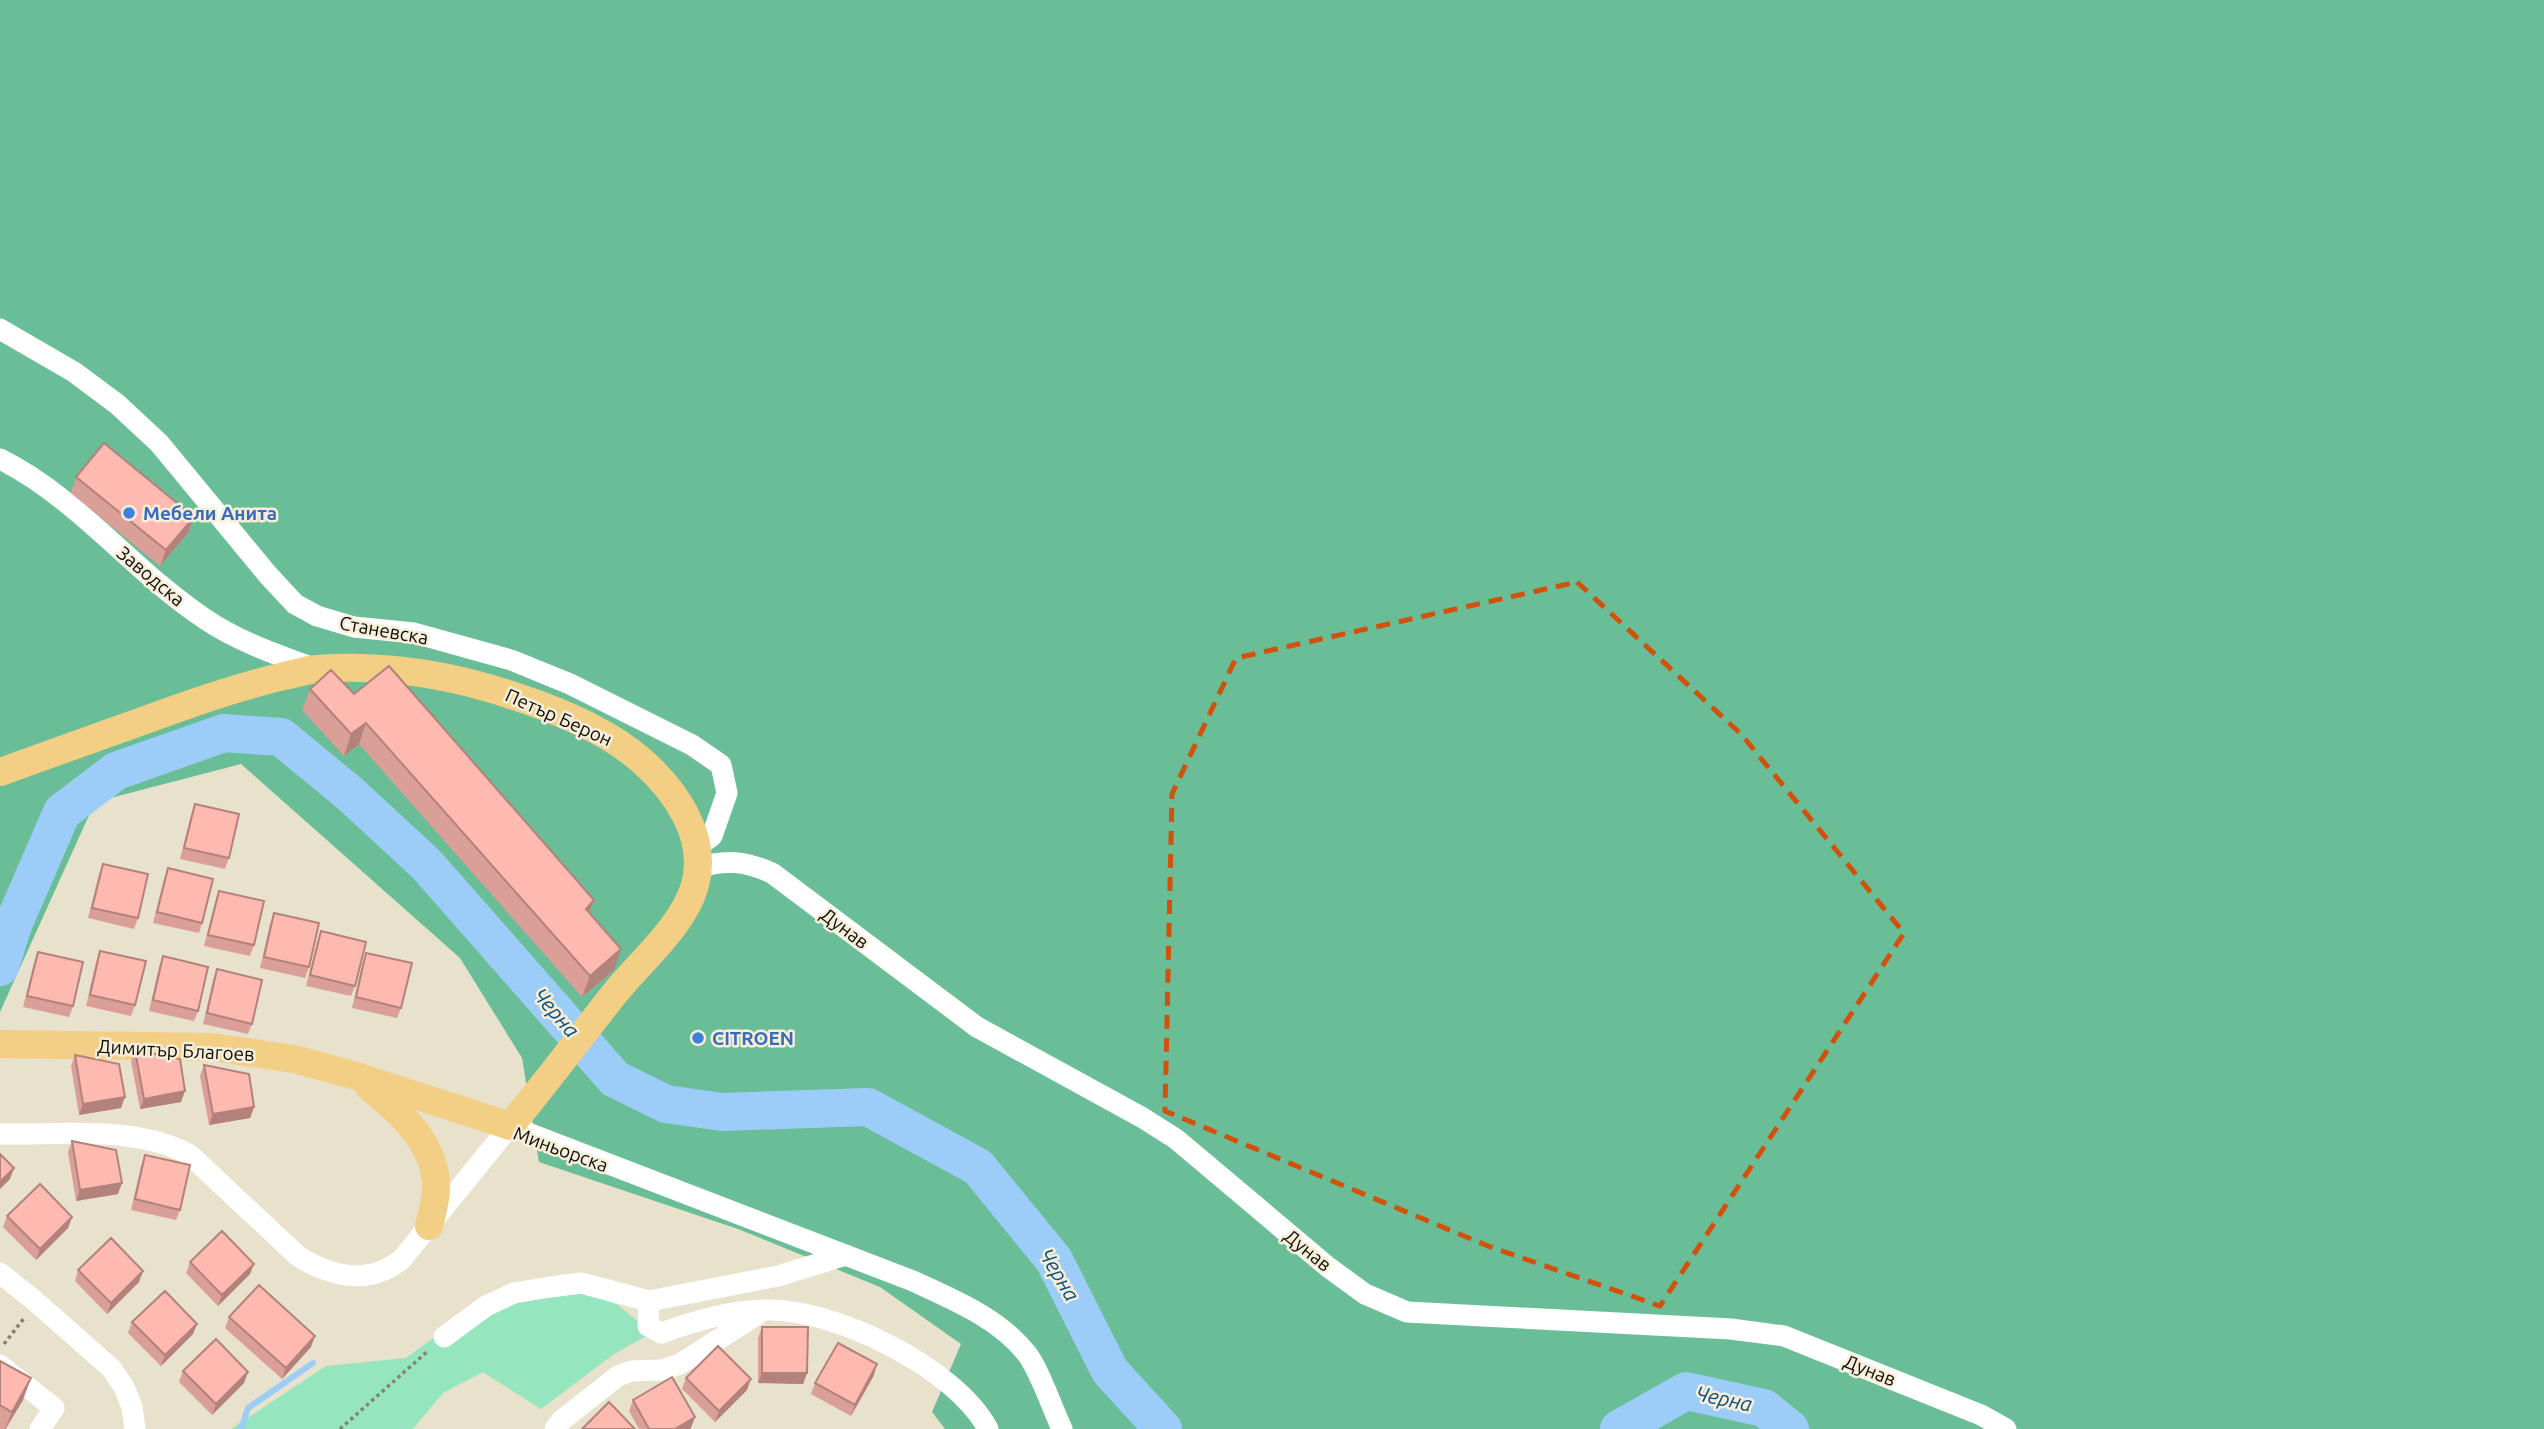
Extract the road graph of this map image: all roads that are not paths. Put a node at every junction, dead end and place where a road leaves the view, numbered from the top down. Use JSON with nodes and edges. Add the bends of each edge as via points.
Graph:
{"nodes":[{"id":1,"x":0,"y":329,"type":"edge"},
{"id":2,"x":0,"y":459,"type":"edge"},
{"id":3,"x":316,"y":669,"type":"junction"},
{"id":4,"x":0,"y":772,"type":"edge"},
{"id":5,"x":697,"y":857,"type":"junction"},
{"id":6,"x":0,"y":1044,"type":"edge"},
{"id":7,"x":353,"y":1075,"type":"junction"},
{"id":8,"x":510,"y":1126,"type":"junction"},
{"id":9,"x":0,"y":1134,"type":"edge"},
{"id":10,"x":429,"y":1226,"type":"junction"},
{"id":11,"x":846,"y":1255,"type":"junction"},
{"id":12,"x":0,"y":1273,"type":"edge"},
{"id":13,"x":649,"y":1301,"type":"junction"},
{"id":14,"x":766,"y":1310,"type":"junction"},
{"id":15,"x":444,"y":1337,"type":"road end"},
{"id":16,"x":0,"y":1365,"type":"edge"},
{"id":17,"x":40,"y":1429,"type":"edge"},
{"id":18,"x":135,"y":1429,"type":"edge"},
{"id":19,"x":555,"y":1429,"type":"edge"},
{"id":20,"x":988,"y":1429,"type":"edge"},
{"id":21,"x":1062,"y":1429,"type":"edge"},
{"id":22,"x":2006,"y":1429,"type":"edge"}],
"edges":[{"from":1,"to":5,"type":"street","name":"Станевска","via":[[74,372],[159,443],[295,604],[354,627],[414,633],[511,660],[570,684],[721,765],[727,793],[712,836]]},
{"from":2,"to":3,"type":"street","name":"Заводска","via":[[40,481],[206,621],[252,646]]},
{"from":3,"to":4,"type":"main road","name":"Петър Берон","via":[[236,687]]},
{"from":3,"to":5,"type":"main road","name":"Петър Берон","via":[[415,671],[496,690],[607,736],[658,775],[679,801]]},
{"from":5,"to":8,"type":"main road","via":[[695,884],[679,918]]},
{"from":5,"to":22,"type":"street","name":"Дунав","via":[[754,865],[772,873],[977,1027],[1176,1139],[1365,1294],[1407,1312],[1731,1329],[1784,1336]]},
{"from":6,"to":7,"type":"main road","name":"Димитър Благоев","via":[[211,1047],[295,1059]]},
{"from":7,"to":8,"type":"main road","name":"Димитър Благоев"},
{"from":7,"to":10,"type":"main road","via":[[396,1108],[421,1141],[436,1182]]},
{"from":8,"to":10,"type":"street","name":"Миньорска"},
{"from":8,"to":11,"type":"street","name":"Миньорска"},
{"from":9,"to":10,"type":"street","name":"Миньорска","via":[[105,1136],[174,1147],[190,1155],[299,1257],[337,1275],[371,1276],[392,1268]]},
{"from":11,"to":13,"type":"street","via":[[778,1276]]},
{"from":11,"to":21,"type":"street","name":"Миньорска","via":[[967,1306],[1004,1332],[1028,1355]]},
{"from":12,"to":18,"type":"street","via":[[112,1369],[124,1387]]},
{"from":13,"to":14,"type":"street","via":[[648,1326],[661,1333],[705,1317]]},
{"from":13,"to":15,"type":"street","via":[[581,1283],[514,1293],[486,1306]]},
{"from":14,"to":19,"type":"street","via":[[680,1364],[618,1376]]},
{"from":14,"to":20,"type":"street","via":[[811,1315],[867,1334],[955,1388]]},
{"from":16,"to":17,"type":"street","via":[[54,1408]]}]}
